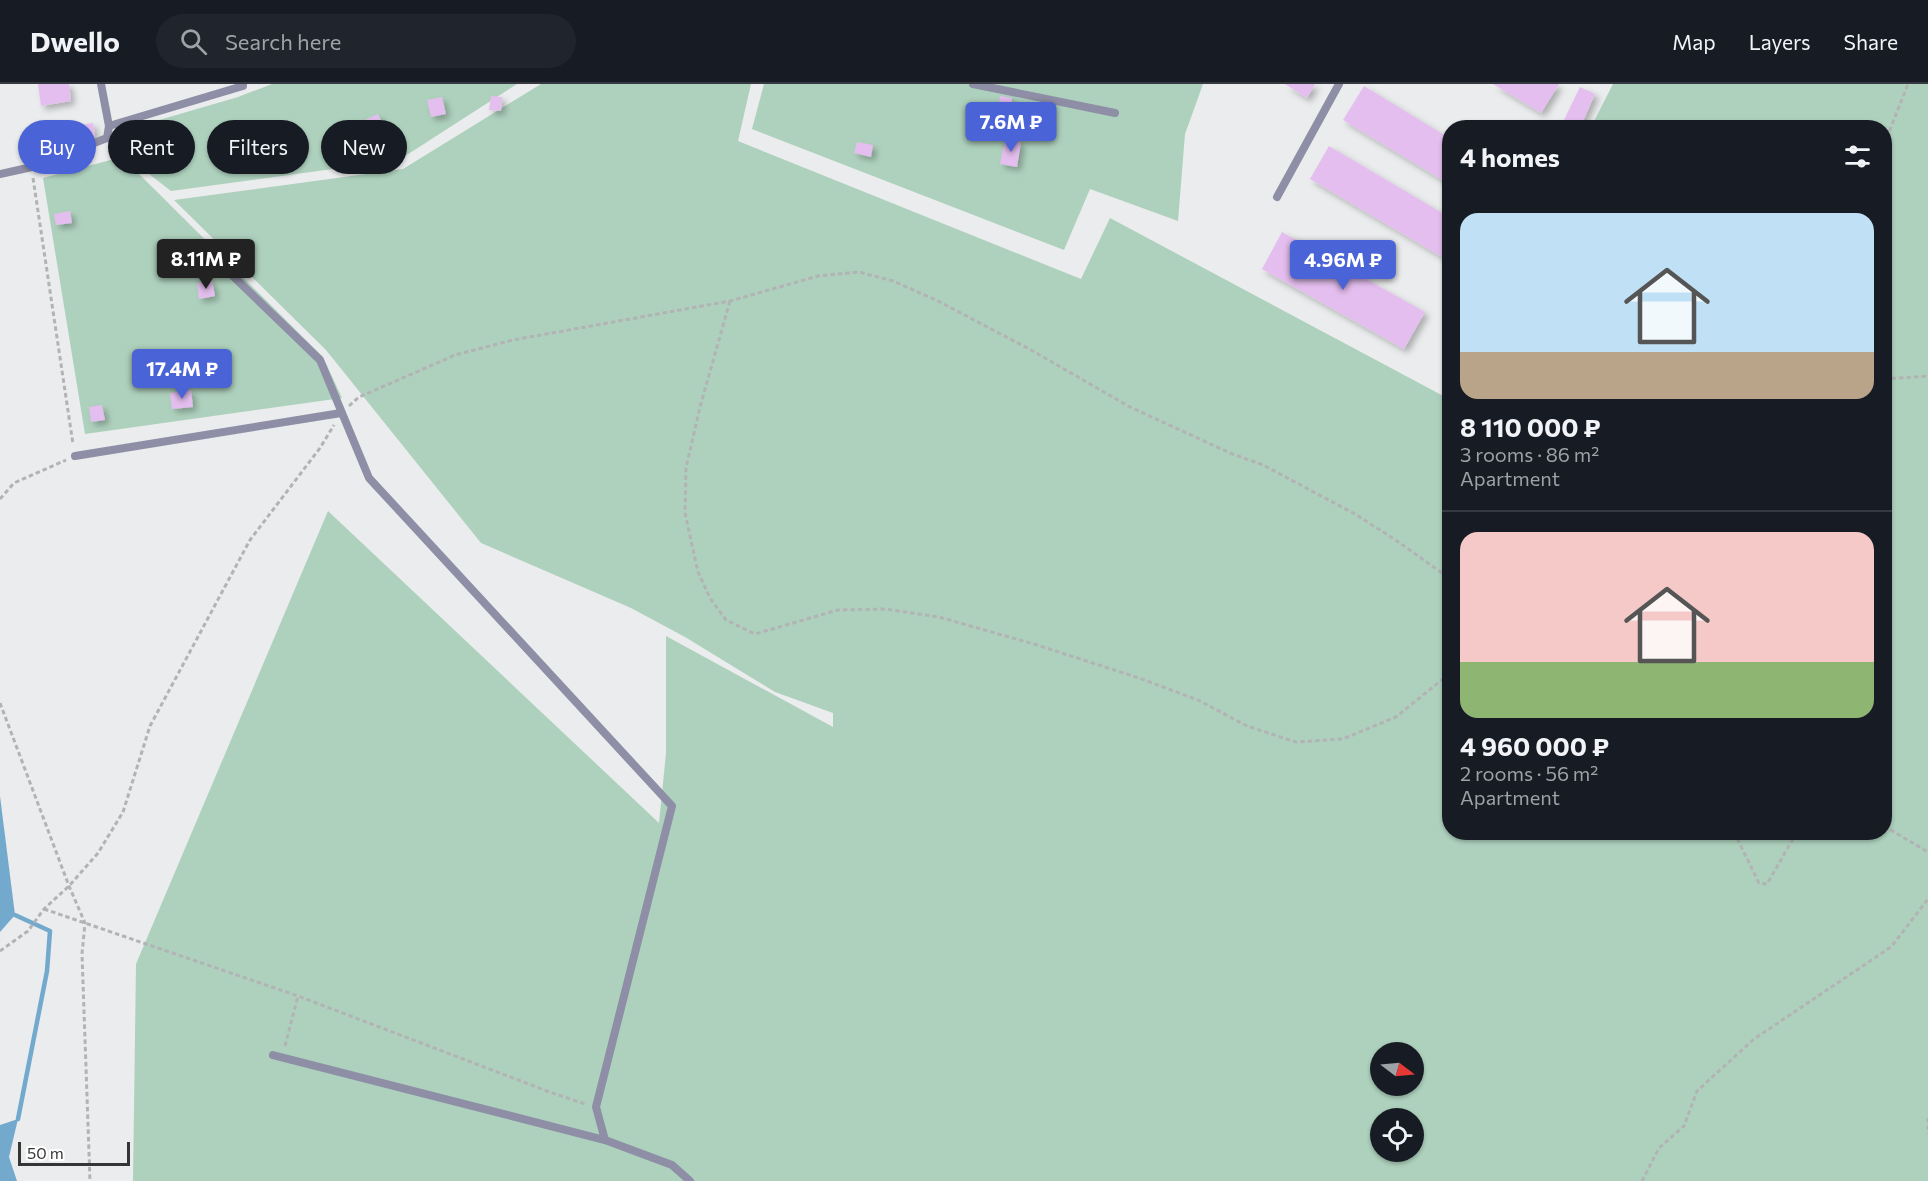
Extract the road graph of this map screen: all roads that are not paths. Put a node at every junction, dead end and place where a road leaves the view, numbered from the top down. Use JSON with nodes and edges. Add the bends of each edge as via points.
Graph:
{"nodes":[{"id":1,"x":101,"y":84,"type":"edge"},
{"id":2,"x":973,"y":84,"type":"edge"},
{"id":3,"x":1339,"y":84,"type":"edge"},
{"id":4,"x":245,"y":85,"type":"edge"},
{"id":5,"x":1114,"y":113,"type":"dead end"},
{"id":6,"x":129,"y":120,"type":"edge"},
{"id":7,"x":108,"y":121,"type":"edge"},
{"id":8,"x":108,"y":132,"type":"edge"},
{"id":9,"x":0,"y":174,"type":"edge"},
{"id":10,"x":1277,"y":197,"type":"dead end"},
{"id":11,"x":208,"y":252,"type":"dead end"},
{"id":12,"x":341,"y":413,"type":"junction"},
{"id":13,"x":75,"y":456,"type":"road end"},
{"id":14,"x":273,"y":1055,"type":"dead end"},
{"id":15,"x":605,"y":1140,"type":"junction"},
{"id":16,"x":690,"y":1181,"type":"edge"}],
"edges":[{"from":1,"to":7,"type":"lane"},
{"from":2,"to":5,"type":"lane"},
{"from":3,"to":10,"type":"lane"},
{"from":4,"to":6,"type":"lane"},
{"from":8,"to":9,"type":"lane","via":[[107,138],[32,167]]},
{"from":11,"to":12,"type":"lane","via":[[320,360]]},
{"from":12,"to":13,"type":"lane"},
{"from":12,"to":15,"type":"lane","via":[[369,478],[672,806],[596,1107]]},
{"from":14,"to":15,"type":"lane"},
{"from":15,"to":16,"type":"lane","via":[[672,1165]]}]}
